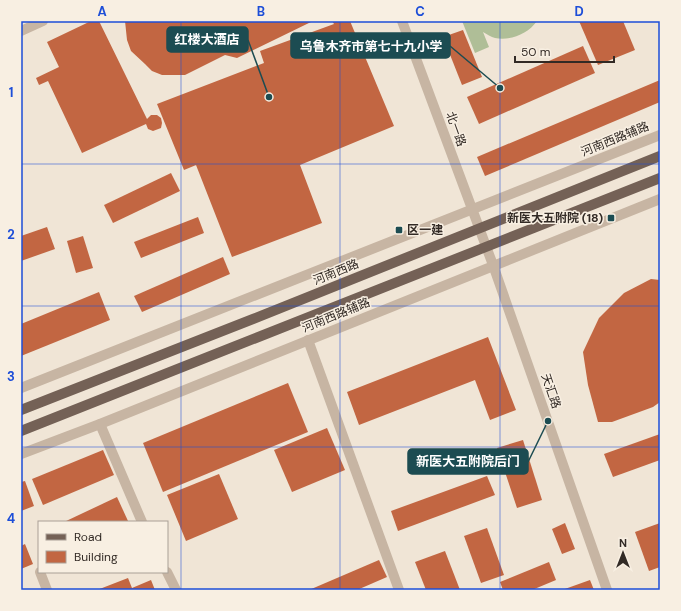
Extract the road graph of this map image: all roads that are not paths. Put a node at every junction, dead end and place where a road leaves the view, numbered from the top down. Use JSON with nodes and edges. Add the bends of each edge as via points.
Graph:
{"nodes":[{"id":1,"x":43,"y":21,"type":"edge"},
{"id":2,"x":402,"y":21,"type":"edge"},
{"id":3,"x":21,"y":32,"type":"edge"},
{"id":4,"x":660,"y":135,"type":"edge"},
{"id":5,"x":660,"y":156,"type":"edge"},
{"id":6,"x":660,"y":178,"type":"edge"},
{"id":7,"x":660,"y":199,"type":"edge"},
{"id":8,"x":472,"y":211,"type":"junction"},
{"id":9,"x":479,"y":228,"type":"junction"},
{"id":10,"x":486,"y":246,"type":"junction"},
{"id":11,"x":493,"y":265,"type":"junction"},
{"id":12,"x":308,"y":340,"type":"junction"},
{"id":13,"x":21,"y":388,"type":"edge"},
{"id":14,"x":21,"y":410,"type":"edge"},
{"id":15,"x":100,"y":424,"type":"junction"},
{"id":16,"x":21,"y":431,"type":"edge"},
{"id":17,"x":21,"y":454,"type":"edge"},
{"id":18,"x":142,"y":521,"type":"edge"},
{"id":19,"x":40,"y":573,"type":"edge"},
{"id":20,"x":168,"y":573,"type":"edge"},
{"id":21,"x":47,"y":590,"type":"edge"},
{"id":22,"x":176,"y":590,"type":"edge"},
{"id":23,"x":399,"y":590,"type":"edge"},
{"id":24,"x":607,"y":590,"type":"edge"}],
"edges":[{"from":1,"to":3,"type":"street"},
{"from":2,"to":8,"type":"street","name":"北一路"},
{"from":4,"to":8,"type":"street","name":"河南西路辅路"},
{"from":5,"to":9,"type":"main road","name":"河南西路"},
{"from":6,"to":10,"type":"main road"},
{"from":7,"to":11,"type":"street","name":"河南西路辅路"},
{"from":8,"to":9,"type":"street","name":"北一路"},
{"from":8,"to":13,"type":"street","name":"河南西路辅路"},
{"from":9,"to":10,"type":"street","name":"北一路"},
{"from":9,"to":14,"type":"main road","name":"河南西路"},
{"from":10,"to":11,"type":"street","name":"天汇路"},
{"from":10,"to":16,"type":"main road"},
{"from":11,"to":12,"type":"street","name":"河南西路辅路"},
{"from":11,"to":24,"type":"street","name":"天汇路"},
{"from":12,"to":15,"type":"street","name":"河南西路辅路"},
{"from":12,"to":23,"type":"street"},
{"from":15,"to":17,"type":"street","name":"河南西路辅路"},
{"from":15,"to":18,"type":"street"},
{"from":19,"to":21,"type":"street"},
{"from":20,"to":22,"type":"street"}]}
